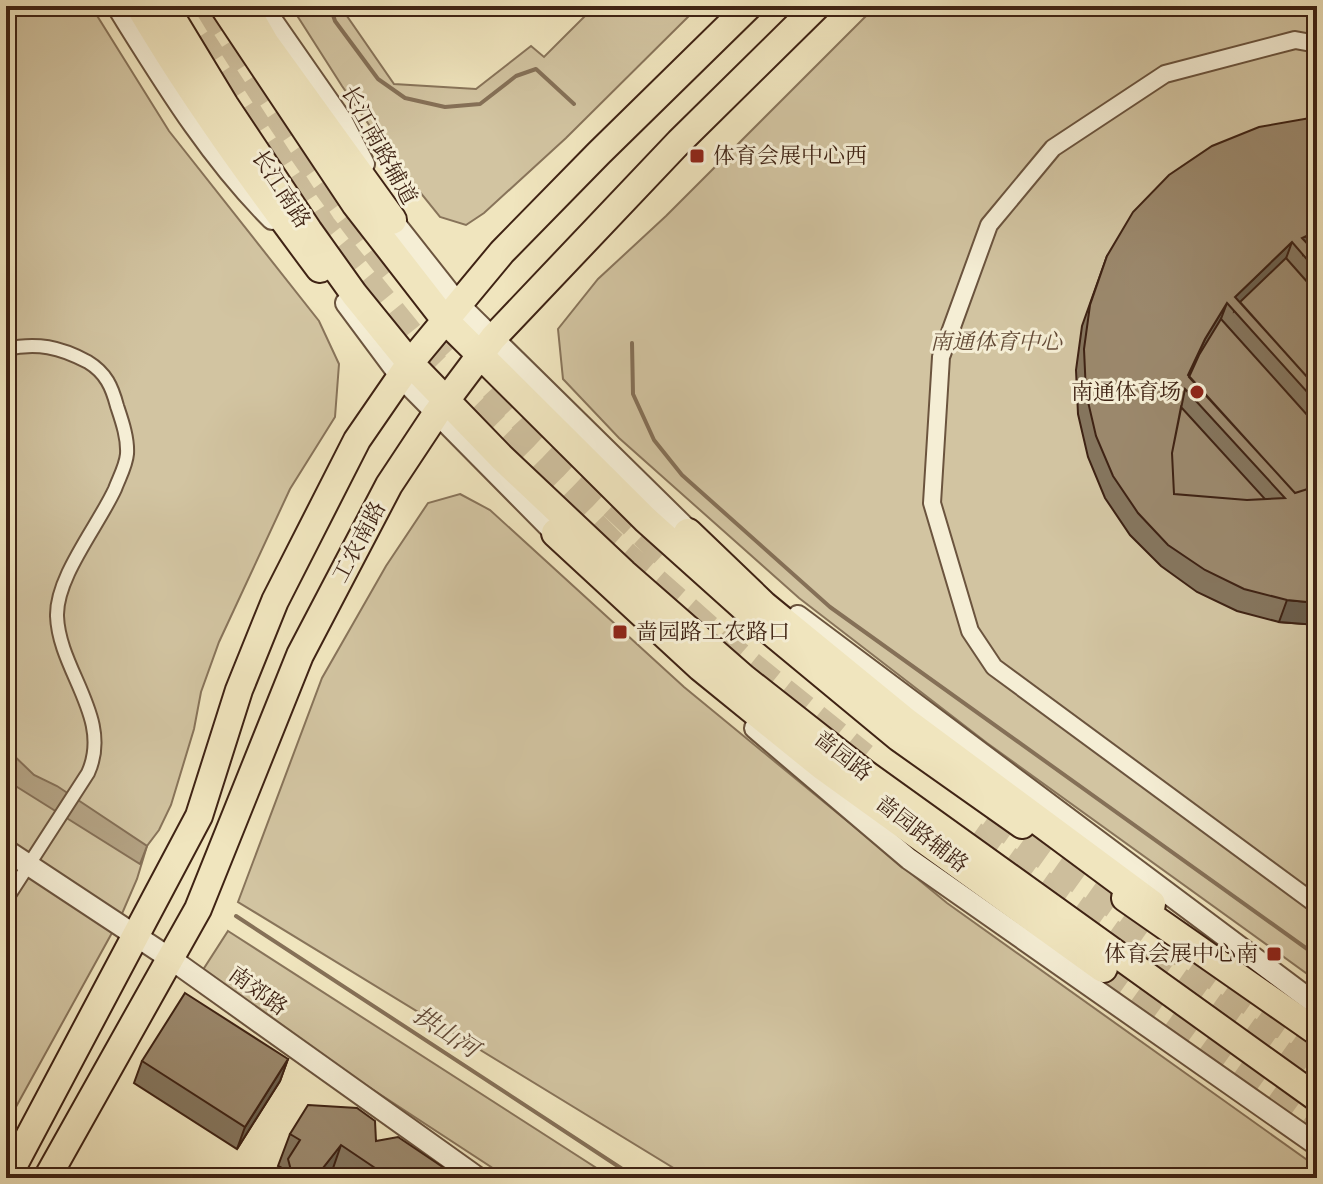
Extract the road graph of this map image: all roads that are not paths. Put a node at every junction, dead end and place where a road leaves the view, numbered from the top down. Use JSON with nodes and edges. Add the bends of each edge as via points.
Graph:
{"nodes":[{"id":1,"x":117,"y":6,"type":"edge"},
{"id":2,"x":140,"y":6,"type":"edge"},
{"id":3,"x":165,"y":6,"type":"edge"},
{"id":4,"x":223,"y":6,"type":"edge"},
{"id":5,"x":243,"y":6,"type":"edge"},
{"id":6,"x":262,"y":6,"type":"edge"},
{"id":7,"x":749,"y":6,"type":"edge"},
{"id":8,"x":817,"y":6,"type":"edge"},
{"id":9,"x":1317,"y":44,"type":"edge"},
{"id":10,"x":392,"y":220,"type":"junction"},
{"id":11,"x":320,"y":268,"type":"junction"},
{"id":12,"x":452,"y":312,"type":"junction"},
{"id":13,"x":487,"y":346,"type":"junction"},
{"id":14,"x":6,"y":349,"type":"edge"},
{"id":15,"x":406,"y":370,"type":"junction"},
{"id":16,"x":441,"y":408,"type":"junction"},
{"id":17,"x":556,"y":533,"type":"junction"},
{"id":18,"x":688,"y":533,"type":"junction"},
{"id":19,"x":6,"y":850,"type":"edge"},
{"id":20,"x":6,"y":900,"type":"edge"},
{"id":21,"x":1151,"y":904,"type":"dead end"},
{"id":22,"x":1317,"y":905,"type":"edge"},
{"id":23,"x":137,"y":937,"type":"junction"},
{"id":24,"x":171,"y":959,"type":"junction"},
{"id":25,"x":1103,"y":968,"type":"tunnel mouth"},
{"id":26,"x":1317,"y":1005,"type":"edge"},
{"id":27,"x":1317,"y":1032,"type":"edge"},
{"id":28,"x":1317,"y":1098,"type":"edge"},
{"id":29,"x":1317,"y":1145,"type":"edge"},
{"id":30,"x":7,"y":1178,"type":"edge"},
{"id":31,"x":47,"y":1178,"type":"edge"},
{"id":32,"x":478,"y":1178,"type":"edge"}],
"edges":[{"from":1,"to":11,"type":"street","via":[[190,122],[249,196]]},
{"from":2,"to":11,"type":"highway","via":[[233,153]]},
{"from":3,"to":15,"type":"main road","name":"长江南路","via":[[225,105]]},
{"from":4,"to":12,"type":"main road","via":[[355,204]]},
{"from":5,"to":10,"type":"highway"},
{"from":6,"to":10,"type":"street","name":"长江南路辅道","via":[[342,121]]},
{"from":7,"to":12,"type":"main road","via":[[534,219]]},
{"from":8,"to":13,"type":"main road","name":"工农南路","via":[[679,142]]},
{"from":9,"to":22,"type":"street","via":[[1295,40],[1165,74],[1053,148],[989,225],[941,357],[932,503],[970,631],[994,667]]},
{"from":10,"to":12,"type":"street","name":"长江南路辅道"},
{"from":11,"to":15,"type":"street"},
{"from":12,"to":13,"type":"main road"},
{"from":12,"to":15,"type":"main road"},
{"from":13,"to":16,"type":"main road","name":"工农南路"},
{"from":13,"to":18,"type":"street"},
{"from":13,"to":27,"type":"main road","via":[[550,428],[646,520],[899,738]]},
{"from":14,"to":20,"type":"street","via":[[39,344],[95,367],[111,387],[126,441],[124,468],[68,573],[57,613],[67,660],[95,730],[93,762]]},
{"from":15,"to":16,"type":"main road","name":"啬园路"},
{"from":15,"to":23,"type":"main road","via":[[357,440],[275,601],[239,690],[199,816]]},
{"from":16,"to":17,"type":"street","name":"啬园路辅路"},
{"from":16,"to":24,"type":"main road","name":"工农南路","via":[[389,485],[300,655],[209,883]]},
{"from":16,"to":28,"type":"main road","name":"啬园路","via":[[744,678],[866,774]]},
{"from":17,"to":25,"type":"highway","via":[[701,667],[823,766]]},
{"from":17,"to":29,"type":"street","name":"啬园路辅路","via":[[662,650],[909,859]]},
{"from":18,"to":21,"type":"highway","via":[[764,606],[907,723]]},
{"from":18,"to":26,"type":"street"},
{"from":19,"to":23,"type":"street","name":"南郊路"},
{"from":23,"to":24,"type":"street","name":"南郊路"},
{"from":23,"to":30,"type":"main road"},
{"from":24,"to":31,"type":"main road","name":"工农南路"},
{"from":24,"to":32,"type":"street","name":"南郊路"}]}
